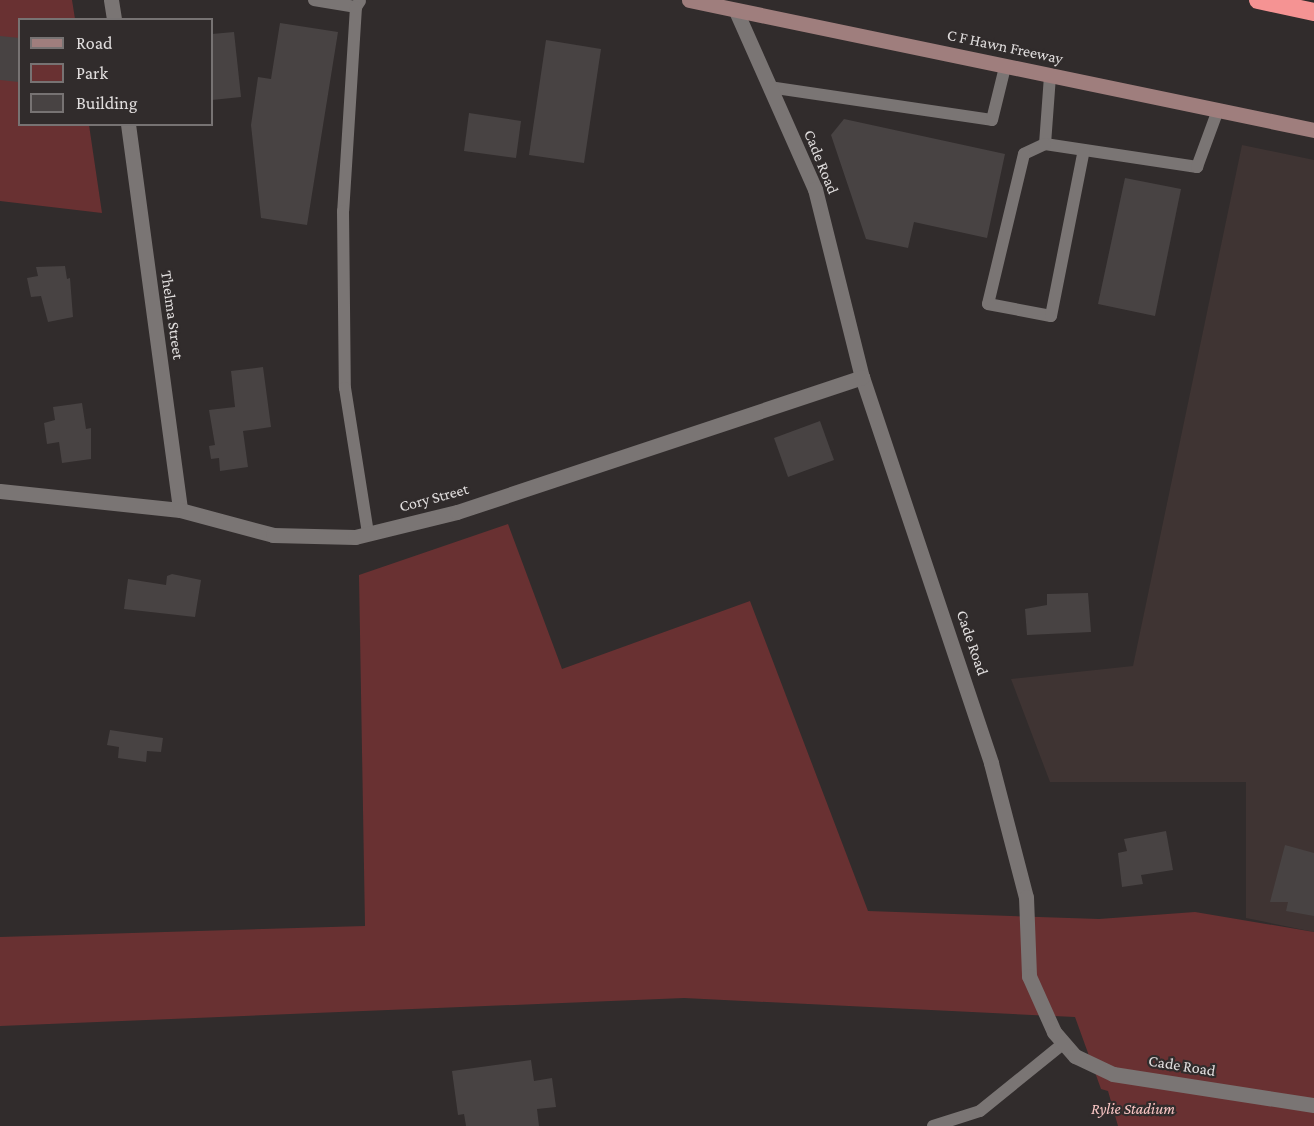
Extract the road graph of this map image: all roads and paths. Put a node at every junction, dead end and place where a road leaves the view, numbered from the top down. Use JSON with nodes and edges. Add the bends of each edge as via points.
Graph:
{"nodes":[{"id":1,"x":111,"y":0,"type":"edge"},
{"id":2,"x":314,"y":0,"type":"edge"},
{"id":3,"x":689,"y":0,"type":"edge"},
{"id":4,"x":1258,"y":0,"type":"edge"},
{"id":5,"x":358,"y":4,"type":"edge"},
{"id":6,"x":736,"y":11,"type":"junction"},
{"id":7,"x":1314,"y":12,"type":"edge"},
{"id":8,"x":114,"y":18,"type":"edge"},
{"id":9,"x":1005,"y":67,"type":"junction"},
{"id":10,"x":1050,"y":76,"type":"junction"},
{"id":11,"x":769,"y":87,"type":"junction"},
{"id":12,"x":1218,"y":110,"type":"junction"},
{"id":13,"x":128,"y":126,"type":"edge"},
{"id":14,"x":1314,"y":130,"type":"edge"},
{"id":15,"x":1045,"y":144,"type":"junction"},
{"id":16,"x":1084,"y":150,"type":"junction"},
{"id":17,"x":862,"y":377,"type":"junction"},
{"id":18,"x":0,"y":491,"type":"edge"},
{"id":19,"x":180,"y":510,"type":"junction"},
{"id":20,"x":368,"y":534,"type":"junction"},
{"id":21,"x":1064,"y":1043,"type":"junction"},
{"id":22,"x":1314,"y":1105,"type":"edge"},
{"id":23,"x":933,"y":1126,"type":"edge"}],
"edges":[{"from":1,"to":8,"type":"street"},
{"from":2,"to":5,"type":"lane"},
{"from":3,"to":6,"type":"main road","name":"C F Hawn Freeway"},
{"from":4,"to":7,"type":"highway"},
{"from":5,"to":20,"type":"lane","via":[[343,211],[345,376]]},
{"from":6,"to":9,"type":"main road","name":"C F Hawn Freeway"},
{"from":6,"to":11,"type":"street","name":"Cade Road"},
{"from":9,"to":10,"type":"main road","name":"C F Hawn Freeway"},
{"from":9,"to":11,"type":"lane","via":[[992,120]]},
{"from":10,"to":12,"type":"main road","name":"C F Hawn Freeway"},
{"from":10,"to":15,"type":"lane"},
{"from":11,"to":17,"type":"street","name":"Cade Road","via":[[815,189]]},
{"from":12,"to":14,"type":"main road","name":"C F Hawn Freeway"},
{"from":12,"to":16,"type":"lane","via":[[1197,167]]},
{"from":13,"to":19,"type":"street","name":"Thelma Street"},
{"from":15,"to":16,"type":"lane"},
{"from":15,"to":16,"type":"lane","via":[[1024,154],[988,304],[1051,316]]},
{"from":17,"to":20,"type":"street","name":"Cory Street","via":[[457,513]]},
{"from":17,"to":21,"type":"street","name":"Cade Road","via":[[991,763],[1026,897],[1029,976],[1054,1032]]},
{"from":18,"to":19,"type":"street","name":"Cory Street"},
{"from":19,"to":20,"type":"street","name":"Cory Street","via":[[273,535]]},
{"from":21,"to":22,"type":"street","name":"Cade Road","via":[[1075,1056],[1113,1074]]},
{"from":21,"to":23,"type":"lane","via":[[980,1111]]}]}
